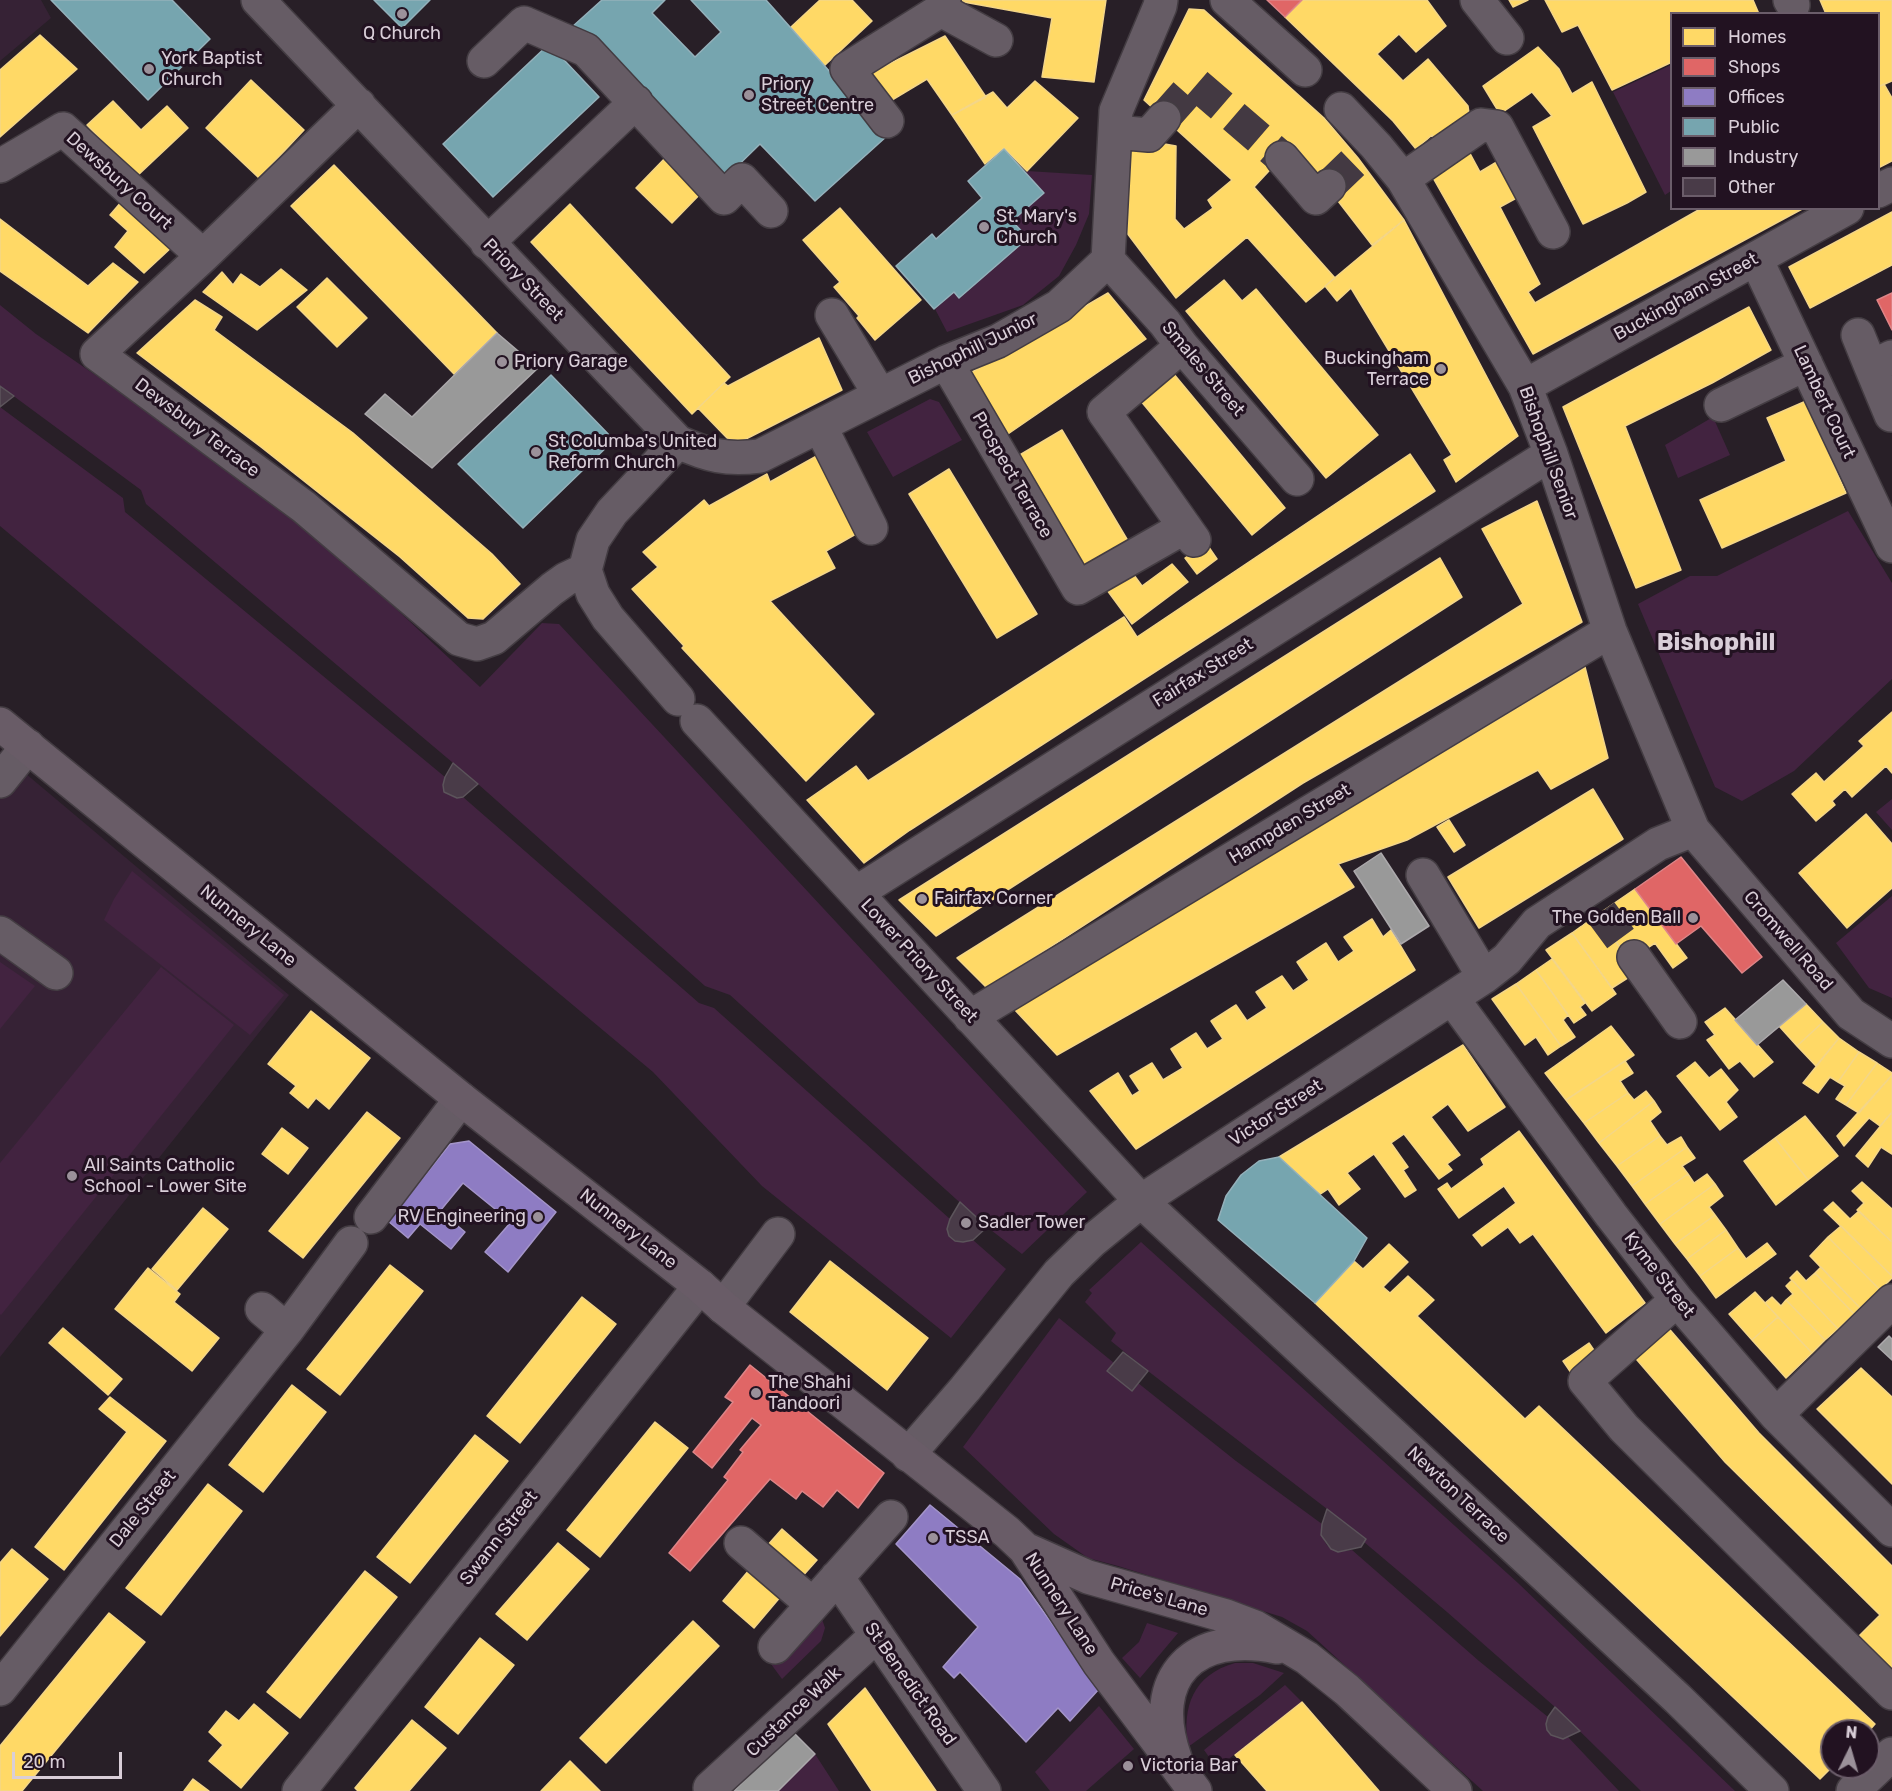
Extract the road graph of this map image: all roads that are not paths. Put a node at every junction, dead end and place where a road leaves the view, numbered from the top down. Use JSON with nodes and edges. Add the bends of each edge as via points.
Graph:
{"nodes":[{"id":1,"x":258,"y":0,"type":"edge"},
{"id":2,"x":1161,"y":0,"type":"edge"},
{"id":3,"x":1227,"y":0,"type":"edge"},
{"id":4,"x":1477,"y":0,"type":"edge"},
{"id":5,"x":942,"y":5,"type":"edge"},
{"id":6,"x":1507,"y":38,"type":"dead end"},
{"id":7,"x":996,"y":40,"type":"dead end"},
{"id":8,"x":484,"y":61,"type":"dead end"},
{"id":9,"x":1305,"y":70,"type":"dead end"},
{"id":10,"x":636,"y":102,"type":"junction"},
{"id":11,"x":359,"y":105,"type":"junction"},
{"id":12,"x":1341,"y":109,"type":"dead end"},
{"id":13,"x":1164,"y":118,"type":"tunnel mouth"},
{"id":14,"x":886,"y":122,"type":"dead end"},
{"id":15,"x":1115,"y":132,"type":"junction"},
{"id":16,"x":1282,"y":158,"type":"tunnel mouth"},
{"id":17,"x":0,"y":166,"type":"edge"},
{"id":18,"x":1403,"y":180,"type":"junction"},
{"id":19,"x":1329,"y":186,"type":"tunnel mouth"},
{"id":20,"x":1843,"y":210,"type":"edge"},
{"id":21,"x":771,"y":211,"type":"dead end"},
{"id":22,"x":1553,"y":232,"type":"dead end"},
{"id":23,"x":487,"y":243,"type":"junction"},
{"id":24,"x":203,"y":256,"type":"junction"},
{"id":25,"x":1756,"y":259,"type":"junction"},
{"id":26,"x":1108,"y":260,"type":"junction"},
{"id":27,"x":832,"y":315,"type":"dead end"},
{"id":28,"x":1177,"y":326,"type":"junction"},
{"id":29,"x":1858,"y":335,"type":"dead end"},
{"id":30,"x":946,"y":362,"type":"junction"},
{"id":31,"x":1882,"y":362,"type":"edge"},
{"id":32,"x":1806,"y":364,"type":"junction"},
{"id":33,"x":1525,"y":386,"type":"junction"},
{"id":34,"x":880,"y":395,"type":"junction"},
{"id":35,"x":1721,"y":405,"type":"dead end"},
{"id":36,"x":1891,"y":415,"type":"edge"},
{"id":37,"x":820,"y":426,"type":"junction"},
{"id":38,"x":678,"y":442,"type":"junction"},
{"id":39,"x":1551,"y":454,"type":"junction"},
{"id":40,"x":1297,"y":479,"type":"dead end"},
{"id":41,"x":871,"y":528,"type":"dead end"},
{"id":42,"x":1892,"y":546,"type":"edge"},
{"id":43,"x":585,"y":570,"type":"junction"},
{"id":44,"x":1610,"y":631,"type":"junction"},
{"id":45,"x":0,"y":724,"type":"edge"},
{"id":46,"x":28,"y":746,"type":"junction"},
{"id":47,"x":0,"y":781,"type":"edge"},
{"id":48,"x":1693,"y":830,"type":"junction"},
{"id":49,"x":1423,"y":875,"type":"dead end"},
{"id":50,"x":856,"y":893,"type":"junction"},
{"id":51,"x":0,"y":933,"type":"edge"},
{"id":52,"x":1634,"y":957,"type":"tunnel mouth"},
{"id":53,"x":56,"y":973,"type":"dead end"},
{"id":54,"x":1484,"y":977,"type":"junction"},
{"id":55,"x":1452,"y":998,"type":"junction"},
{"id":56,"x":970,"y":1017,"type":"junction"},
{"id":57,"x":1680,"y":1022,"type":"dead end"},
{"id":58,"x":1892,"y":1041,"type":"edge"},
{"id":59,"x":461,"y":1099,"type":"junction"},
{"id":60,"x":1141,"y":1201,"type":"junction"},
{"id":61,"x":371,"y":1217,"type":"dead end"},
{"id":62,"x":778,"y":1234,"type":"dead end"},
{"id":63,"x":351,"y":1243,"type":"dead end"},
{"id":64,"x":711,"y":1296,"type":"junction"},
{"id":65,"x":1677,"y":1300,"type":"junction"},
{"id":66,"x":1892,"y":1301,"type":"edge"},
{"id":67,"x":262,"y":1309,"type":"dead end"},
{"id":68,"x":287,"y":1330,"type":"junction"},
{"id":69,"x":1776,"y":1415,"type":"junction"},
{"id":70,"x":908,"y":1455,"type":"junction"},
{"id":71,"x":891,"y":1517,"type":"dead end"},
{"id":72,"x":1892,"y":1530,"type":"edge"},
{"id":73,"x":741,"y":1543,"type":"dead end"},
{"id":74,"x":1025,"y":1549,"type":"junction"},
{"id":75,"x":837,"y":1577,"type":"junction"},
{"id":76,"x":812,"y":1604,"type":"junction"},
{"id":77,"x":877,"y":1635,"type":"junction"},
{"id":78,"x":775,"y":1647,"type":"dead end"},
{"id":79,"x":1290,"y":1649,"type":"junction"},
{"id":80,"x":0,"y":1689,"type":"edge"},
{"id":81,"x":1892,"y":1692,"type":"edge"},
{"id":82,"x":1892,"y":1754,"type":"edge"},
{"id":83,"x":1187,"y":1779,"type":"edge"},
{"id":84,"x":710,"y":1788,"type":"dead end"},
{"id":85,"x":299,"y":1791,"type":"edge"},
{"id":86,"x":984,"y":1791,"type":"edge"},
{"id":87,"x":1455,"y":1791,"type":"edge"},
{"id":88,"x":1772,"y":1791,"type":"edge"},
{"id":89,"x":1853,"y":1791,"type":"edge"}],
"edges":[{"from":1,"to":11,"type":"street","name":"Priory Street"},
{"from":2,"to":15,"type":"street","via":[[1116,111]]},
{"from":3,"to":9,"type":"street"},
{"from":4,"to":6,"type":"street"},
{"from":5,"to":7,"type":"street"},
{"from":5,"to":14,"type":"street","via":[[847,69]]},
{"from":8,"to":10,"type":"street","via":[[524,23],[586,50]]},
{"from":10,"to":21,"type":"street","via":[[724,198],[742,180]]},
{"from":10,"to":23,"type":"street"},
{"from":11,"to":23,"type":"street","name":"Priory Street"},
{"from":11,"to":24,"type":"street","name":"Dewsbury Terrace"},
{"from":12,"to":18,"type":"street","name":"Bishophill Senior","via":[[1367,152]]},
{"from":13,"to":15,"type":"street","via":[[1149,135]]},
{"from":15,"to":26,"type":"street"},
{"from":16,"to":19,"type":"street","via":[[1316,198]]},
{"from":17,"to":24,"type":"street","name":"Dewsbury Court","via":[[63,129]]},
{"from":18,"to":22,"type":"street","via":[[1481,125],[1497,127]]},
{"from":18,"to":33,"type":"street","name":"Bishophill Senior"},
{"from":20,"to":25,"type":"street","name":"Buckingham Street"},
{"from":23,"to":38,"type":"street","name":"Priory Street"},
{"from":24,"to":43,"type":"street","name":"Dewsbury Terrace","via":[[97,354],[304,507],[459,639],[477,644],[494,638],[552,589]]},
{"from":25,"to":32,"type":"street","name":"Lambert Court"},
{"from":25,"to":33,"type":"street","name":"Buckingham Street"},
{"from":26,"to":28,"type":"street","name":"Smales Street"},
{"from":26,"to":30,"type":"street","name":"Bishophill Junior","via":[[1059,306],[998,340]]},
{"from":27,"to":34,"type":"street"},
{"from":28,"to":30,"type":"street","name":"Prospect Terrace","via":[[1104,412],[1189,534],[1078,588]]},
{"from":28,"to":40,"type":"street","name":"Smales Street"},
{"from":29,"to":31,"type":"street"},
{"from":30,"to":34,"type":"street","name":"Bishophill Junior"},
{"from":31,"to":36,"type":"street"},
{"from":32,"to":35,"type":"street"},
{"from":32,"to":42,"type":"street","name":"Lambert Court"},
{"from":33,"to":39,"type":"street","name":"Bishophill Senior"},
{"from":34,"to":37,"type":"street","name":"Bishophill Junior"},
{"from":37,"to":38,"type":"street","name":"Bishophill Junior","via":[[760,456],[733,459],[702,453]]},
{"from":37,"to":41,"type":"street"},
{"from":38,"to":43,"type":"street","via":[[612,512],[593,540]]},
{"from":39,"to":44,"type":"street","name":"Bishophill Senior"},
{"from":39,"to":50,"type":"street","name":"Fairfax Street"},
{"from":43,"to":50,"type":"street","name":"Lower Priory Street","via":[[593,594],[608,618]]},
{"from":44,"to":48,"type":"street","name":"Bishophill Senior"},
{"from":44,"to":56,"type":"street","name":"Hampden Street"},
{"from":45,"to":46,"type":"main road","name":"Nunnery Lane"},
{"from":46,"to":47,"type":"street"},
{"from":46,"to":59,"type":"main road","name":"Nunnery Lane"},
{"from":48,"to":54,"type":"street","name":"Victor Street","via":[[1658,844],[1593,902],[1536,923],[1507,959]]},
{"from":48,"to":58,"type":"street","name":"Cromwell Road","via":[[1851,1014]]},
{"from":49,"to":54,"type":"street"},
{"from":50,"to":56,"type":"street","name":"Lower Priory Street"},
{"from":51,"to":53,"type":"street"},
{"from":52,"to":57,"type":"street"},
{"from":54,"to":55,"type":"street","name":"Victor Street"},
{"from":55,"to":60,"type":"street","name":"Victor Street"},
{"from":55,"to":65,"type":"street","name":"Kyme Street"},
{"from":56,"to":60,"type":"street","name":"Lower Priory Street"},
{"from":59,"to":61,"type":"street"},
{"from":59,"to":64,"type":"main road","name":"Nunnery Lane"},
{"from":60,"to":70,"type":"street","name":"Victor Street","via":[[1059,1273]]},
{"from":60,"to":88,"type":"street","name":"Newton Terrace","via":[[1678,1698]]},
{"from":62,"to":64,"type":"street","name":"Swann Street"},
{"from":63,"to":68,"type":"street","name":"Dale Street"},
{"from":64,"to":70,"type":"main road","name":"Nunnery Lane"},
{"from":64,"to":85,"type":"street","name":"Swann Street"},
{"from":65,"to":69,"type":"street","name":"Kyme Street"},
{"from":65,"to":81,"type":"street","via":[[1585,1381],[1624,1428]]},
{"from":66,"to":69,"type":"street"},
{"from":67,"to":68,"type":"street"},
{"from":68,"to":80,"type":"street","name":"Dale Street"},
{"from":69,"to":72,"type":"street","name":"Kyme Street"},
{"from":70,"to":74,"type":"main road","name":"Nunnery Lane"},
{"from":71,"to":75,"type":"street"},
{"from":73,"to":76,"type":"street"},
{"from":74,"to":79,"type":"main road","name":"Price's Lane","via":[[1088,1577],[1226,1616],[1255,1627]]},
{"from":74,"to":83,"type":"main road","name":"Nunnery Lane","via":[[1099,1663]]},
{"from":75,"to":76,"type":"street"},
{"from":75,"to":77,"type":"street","name":"St Benedict Road"},
{"from":76,"to":78,"type":"street"},
{"from":77,"to":84,"type":"street","name":"Custance Walk"},
{"from":77,"to":86,"type":"street","name":"St Benedict Road"},
{"from":79,"to":83,"type":"main road","name":"Price's Lane","via":[[1244,1642],[1218,1646],[1190,1659],[1179,1670],[1171,1684],[1166,1721],[1169,1743]]},
{"from":79,"to":87,"type":"main road","name":"Price's Lane","via":[[1347,1690]]},
{"from":82,"to":89,"type":"street"}]}
